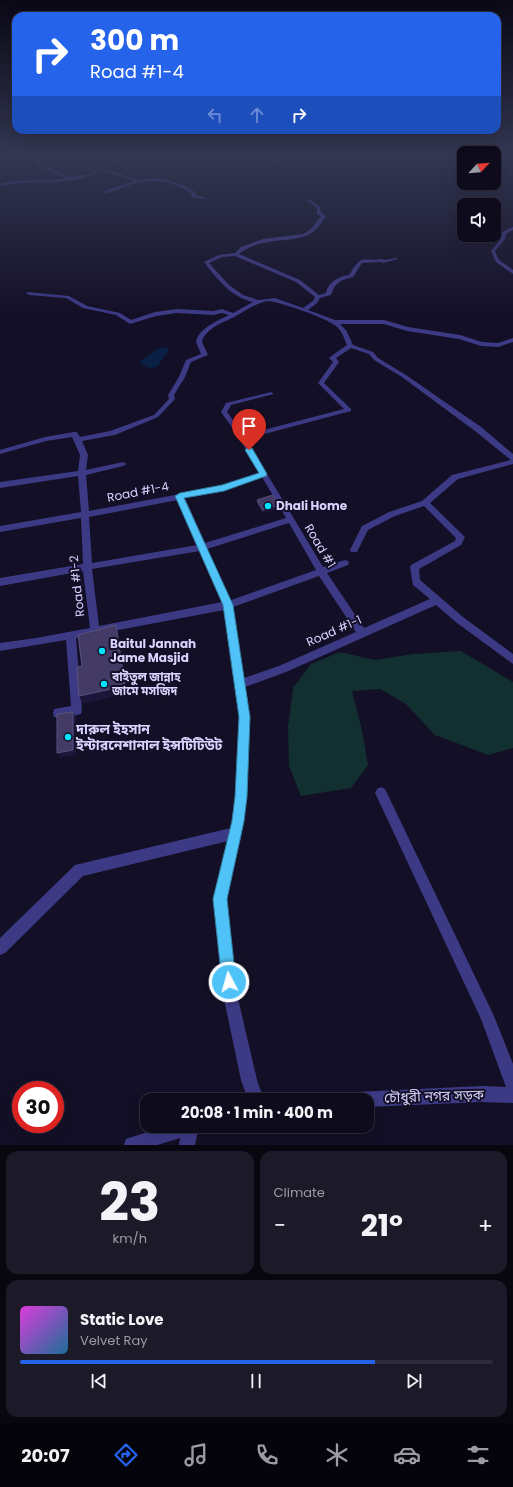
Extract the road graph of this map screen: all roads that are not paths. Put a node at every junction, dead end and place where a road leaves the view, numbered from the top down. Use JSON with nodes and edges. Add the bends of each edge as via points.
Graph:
{"nodes":[{"id":1,"x":319,"y":208,"type":"edge"},
{"id":2,"x":513,"y":228,"type":"edge"},
{"id":3,"x":236,"y":254,"type":"junction"},
{"id":4,"x":396,"y":259,"type":"dead end"},
{"id":5,"x":513,"y":272,"type":"edge"},
{"id":6,"x":29,"y":293,"type":"dead end"},
{"id":7,"x":318,"y":297,"type":"junction"},
{"id":8,"x":256,"y":301,"type":"junction"},
{"id":9,"x":304,"y":310,"type":"junction"},
{"id":10,"x":234,"y":315,"type":"junction"},
{"id":11,"x":336,"y":322,"type":"junction"},
{"id":12,"x":513,"y":340,"type":"edge"},
{"id":13,"x":350,"y":346,"type":"junction"},
{"id":14,"x":271,"y":394,"type":"dead end"},
{"id":15,"x":242,"y":438,"type":"junction"},
{"id":16,"x":78,"y":440,"type":"junction"},
{"id":17,"x":0,"y":452,"type":"edge"},
{"id":18,"x":513,"y":458,"type":"edge"},
{"id":19,"x":513,"y":462,"type":"edge"},
{"id":20,"x":123,"y":464,"type":"dead end"},
{"id":21,"x":82,"y":472,"type":"junction"},
{"id":22,"x":263,"y":474,"type":"junction"},
{"id":23,"x":0,"y":484,"type":"edge"},
{"id":24,"x":180,"y":496,"type":"junction"},
{"id":25,"x":425,"y":503,"type":"junction"},
{"id":26,"x":86,"y":514,"type":"junction"},
{"id":27,"x":290,"y":520,"type":"junction"},
{"id":28,"x":0,"y":529,"type":"edge"},
{"id":29,"x":202,"y":547,"type":"junction"},
{"id":30,"x":354,"y":550,"type":"dead end"},
{"id":31,"x":345,"y":563,"type":"dead end"},
{"id":32,"x":87,"y":568,"type":"junction"},
{"id":33,"x":321,"y":571,"type":"junction"},
{"id":34,"x":0,"y":582,"type":"edge"},
{"id":35,"x":438,"y":600,"type":"junction"},
{"id":36,"x":228,"y":605,"type":"junction"},
{"id":37,"x":95,"y":630,"type":"junction"},
{"id":38,"x":362,"y":633,"type":"junction"},
{"id":39,"x":71,"y":635,"type":"junction"},
{"id":40,"x":0,"y":647,"type":"edge"},
{"id":41,"x":513,"y":660,"type":"edge"},
{"id":42,"x":239,"y":684,"type":"junction"},
{"id":43,"x":58,"y":712,"type":"edge"},
{"id":44,"x":381,"y":793,"type":"dead end"},
{"id":45,"x":236,"y":833,"type":"junction"},
{"id":46,"x":0,"y":948,"type":"edge"},
{"id":47,"x":513,"y":1084,"type":"edge"},
{"id":48,"x":254,"y":1093,"type":"edge"},
{"id":49,"x":513,"y":1095,"type":"edge"},
{"id":50,"x":374,"y":1099,"type":"edge"},
{"id":51,"x":169,"y":1133,"type":"edge"},
{"id":52,"x":189,"y":1133,"type":"edge"},
{"id":53,"x":132,"y":1145,"type":"edge"},
{"id":54,"x":187,"y":1145,"type":"edge"}],
"edges":[{"from":1,"to":3,"type":"street","via":[[319,214],[324,216],[313,230],[298,238],[265,240],[243,248]]},
{"from":2,"to":5,"type":"street","via":[[504,233],[503,239],[493,251],[494,258]]},
{"from":3,"to":7,"type":"street","via":[[298,281]]},
{"from":3,"to":8,"type":"street","via":[[206,262],[246,300]]},
{"from":4,"to":7,"type":"street","via":[[383,262],[364,260],[351,276],[344,277],[330,287],[329,294]]},
{"from":6,"to":10,"type":"street","via":[[67,297],[85,307],[118,314],[130,322],[178,310],[213,313],[222,311]]},
{"from":7,"to":9,"type":"street"},
{"from":8,"to":9,"type":"street","via":[[281,300]]},
{"from":8,"to":10,"type":"street"},
{"from":9,"to":11,"type":"street"},
{"from":10,"to":16,"type":"street","via":[[222,319],[201,338],[200,343],[205,354],[188,362],[171,395],[172,399],[156,416],[112,433]]},
{"from":11,"to":12,"type":"street","via":[[384,322],[407,329],[460,337],[481,344],[498,345]]},
{"from":11,"to":13,"type":"street","via":[[348,338]]},
{"from":13,"to":15,"type":"street","via":[[332,358],[336,362],[321,384],[349,410]]},
{"from":13,"to":18,"type":"street","via":[[371,353],[478,429]]},
{"from":14,"to":15,"type":"street","name":"Road #1","via":[[228,404],[224,412]]},
{"from":15,"to":22,"type":"street","name":"Road #1"},
{"from":16,"to":17,"type":"street","via":[[74,434]]},
{"from":16,"to":21,"type":"street","name":"Road #1-2","via":[[84,456]]},
{"from":19,"to":25,"type":"street","via":[[455,477]]},
{"from":20,"to":21,"type":"street"},
{"from":21,"to":23,"type":"street"},
{"from":21,"to":26,"type":"street","name":"Road #1-2"},
{"from":22,"to":24,"type":"street","name":"Road #1-4","via":[[224,488]]},
{"from":22,"to":27,"type":"street","name":"Road #1"},
{"from":24,"to":26,"type":"street","name":"Road #1-4"},
{"from":24,"to":29,"type":"street"},
{"from":25,"to":30,"type":"street","via":[[392,514],[365,528]]},
{"from":25,"to":35,"type":"street","via":[[461,537],[458,543],[414,567],[416,582]]},
{"from":26,"to":28,"type":"street","name":"Road #1-4"},
{"from":26,"to":32,"type":"street","name":"Road #1-2"},
{"from":27,"to":29,"type":"street"},
{"from":27,"to":33,"type":"street","name":"Road #1"},
{"from":29,"to":32,"type":"street"},
{"from":29,"to":36,"type":"street"},
{"from":31,"to":33,"type":"street"},
{"from":32,"to":34,"type":"street"},
{"from":32,"to":37,"type":"street","name":"Road #1-2"},
{"from":33,"to":36,"type":"street"},
{"from":33,"to":38,"type":"street","name":"Road #1"},
{"from":35,"to":38,"type":"street","name":"Road #1-1"},
{"from":35,"to":41,"type":"street"},
{"from":36,"to":37,"type":"street"},
{"from":36,"to":42,"type":"street"},
{"from":37,"to":39,"type":"street","name":"Road #1-2"},
{"from":38,"to":42,"type":"street","name":"Road #1-1","via":[[282,669]]},
{"from":39,"to":40,"type":"street","name":"Road #1-2"},
{"from":39,"to":43,"type":"street","via":[[76,710]]},
{"from":42,"to":45,"type":"street","via":[[244,717],[241,797]]},
{"from":44,"to":47,"type":"street","via":[[487,1016]]},
{"from":45,"to":46,"type":"street","via":[[80,870]]},
{"from":45,"to":48,"type":"street","via":[[220,899],[230,994]]},
{"from":49,"to":50,"type":"street","name":"চৌধুরী নগর সড়ক"},
{"from":51,"to":53,"type":"street"},
{"from":52,"to":54,"type":"street"}]}
